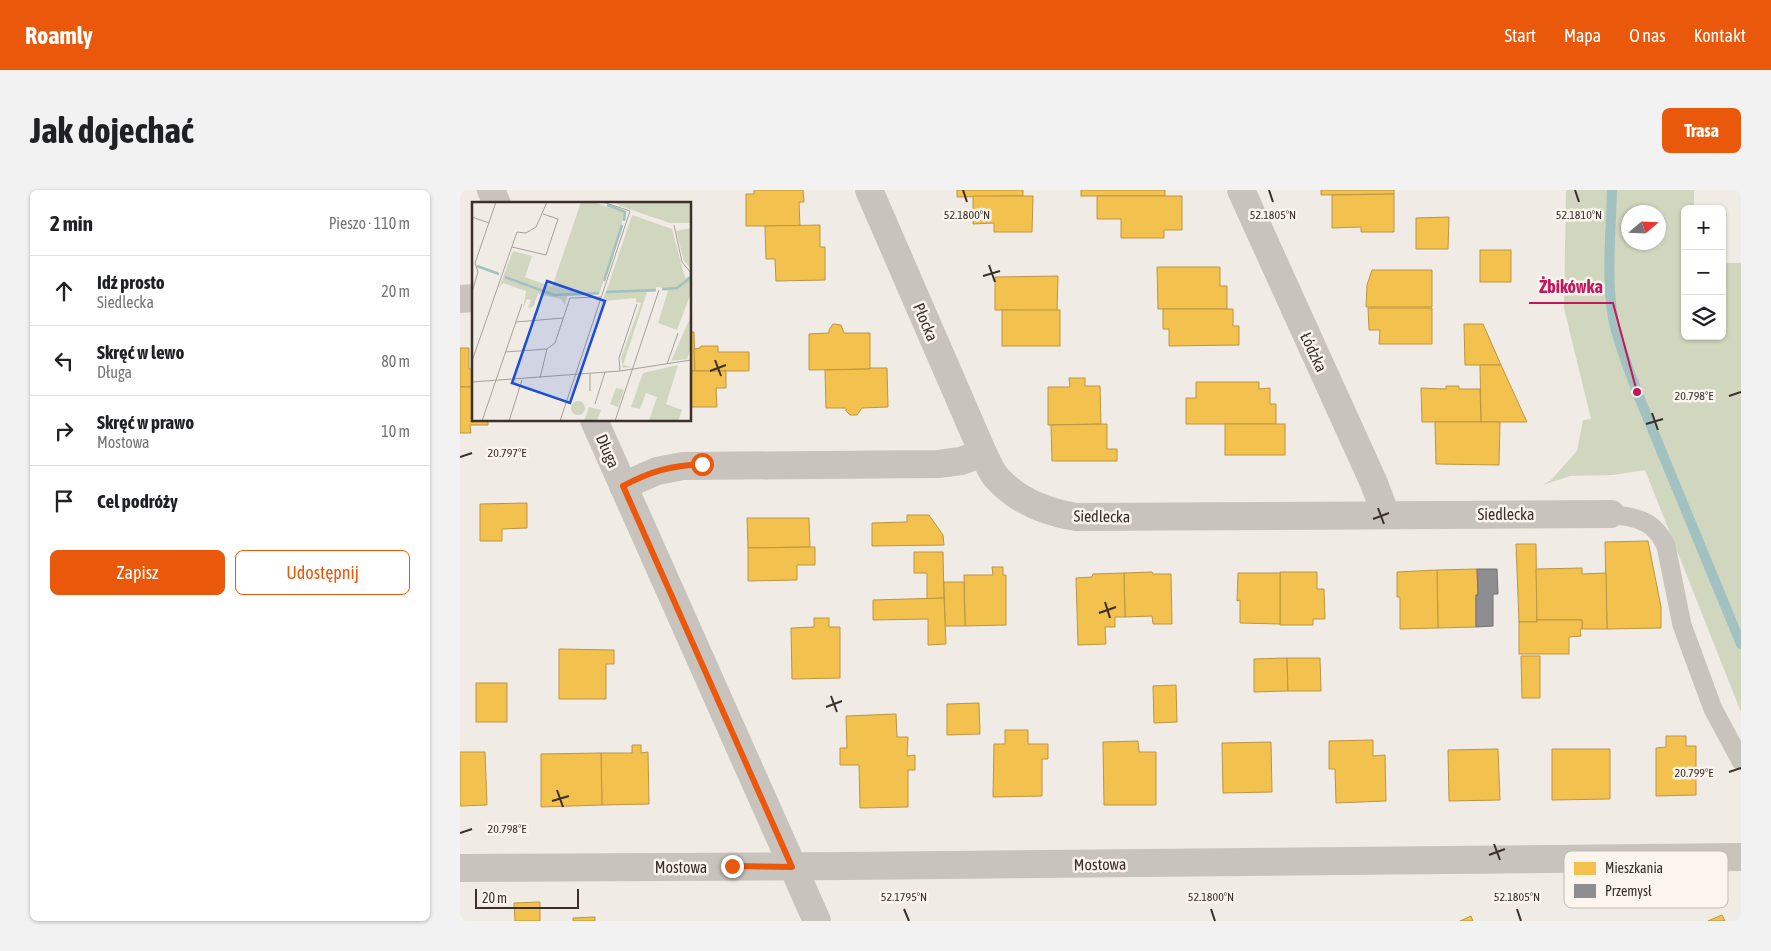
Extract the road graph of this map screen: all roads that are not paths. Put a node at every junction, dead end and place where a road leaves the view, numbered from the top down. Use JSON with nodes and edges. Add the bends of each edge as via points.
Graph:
{"nodes":[{"id":1,"x":491,"y":190,"type":"edge"},
{"id":2,"x":869,"y":190,"type":"edge"},
{"id":3,"x":1241,"y":190,"type":"edge"},
{"id":4,"x":497,"y":202,"type":"edge"},
{"id":5,"x":594,"y":421,"type":"edge"},
{"id":6,"x":982,"y":453,"type":"junction"},
{"id":7,"x":623,"y":486,"type":"junction"},
{"id":8,"x":1611,"y":514,"type":"joint"},
{"id":9,"x":1386,"y":515,"type":"junction"},
{"id":10,"x":1741,"y":761,"type":"edge"},
{"id":11,"x":1728,"y":857,"type":"edge"},
{"id":12,"x":1741,"y":857,"type":"edge"},
{"id":13,"x":1564,"y":859,"type":"edge"},
{"id":14,"x":792,"y":867,"type":"junction"},
{"id":15,"x":460,"y":868,"type":"edge"},
{"id":16,"x":817,"y":921,"type":"edge"}],
"edges":[{"from":1,"to":4,"type":"street"},
{"from":2,"to":6,"type":"street","name":"Płocka"},
{"from":3,"to":9,"type":"street","name":"Łódzka","via":[[1374,481]]},
{"from":5,"to":7,"type":"street","name":"Długa"},
{"from":6,"to":7,"type":"street","via":[[961,461],[938,464],[683,466],[657,471]]},
{"from":6,"to":9,"type":"street","name":"Siedlecka","via":[[995,476],[1020,498],[1043,510],[1076,517]]},
{"from":7,"to":14,"type":"street","name":"Długa"},
{"from":8,"to":9,"type":"street","name":"Siedlecka"},
{"from":8,"to":10,"type":"lane","via":[[1638,518],[1661,536],[1666,546],[1682,625],[1713,708]]},
{"from":11,"to":12,"type":"street","name":"Mostowa"},
{"from":13,"to":14,"type":"street","name":"Mostowa"},
{"from":14,"to":15,"type":"street","name":"Mostowa"},
{"from":14,"to":16,"type":"street","name":"Długa"}]}
